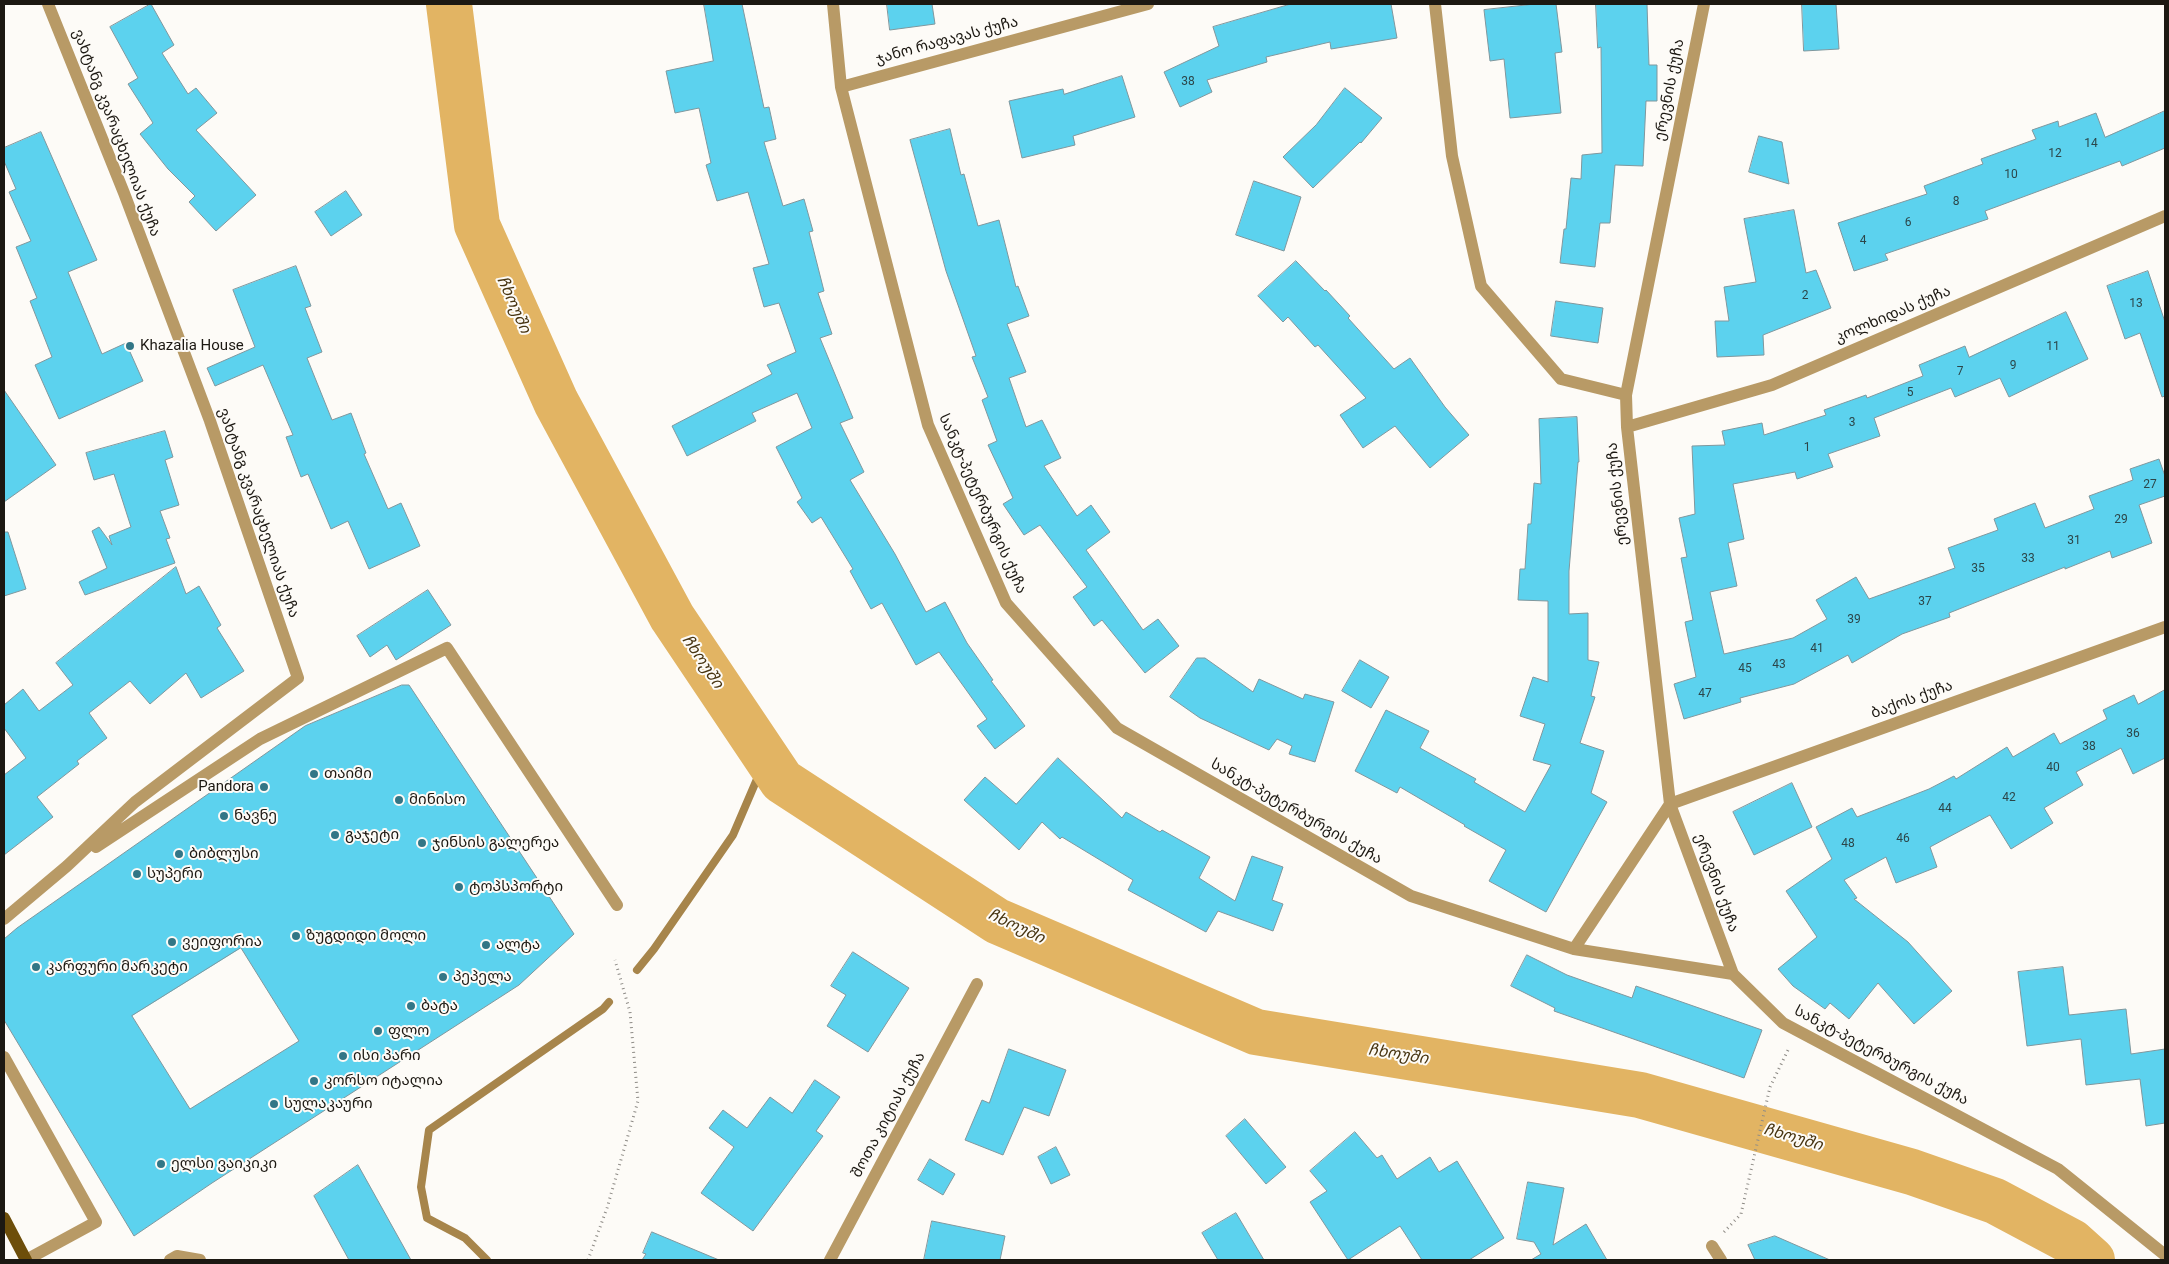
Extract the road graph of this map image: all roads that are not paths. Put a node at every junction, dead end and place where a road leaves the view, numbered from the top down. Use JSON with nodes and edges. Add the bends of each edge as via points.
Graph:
{"nodes":[{"id":1,"x":48,"y":4,"type":"edge"},
{"id":2,"x":833,"y":4,"type":"edge"},
{"id":3,"x":1148,"y":4,"type":"edge"},
{"id":4,"x":1435,"y":4,"type":"edge"},
{"id":5,"x":1704,"y":4,"type":"edge"},
{"id":6,"x":841,"y":87,"type":"junction"},
{"id":7,"x":2165,"y":216,"type":"edge"},
{"id":8,"x":1626,"y":395,"type":"junction"},
{"id":9,"x":1627,"y":427,"type":"junction"},
{"id":10,"x":2165,"y":627,"type":"edge"},
{"id":11,"x":1670,"y":804,"type":"junction"},
{"id":12,"x":67,"y":866,"type":"junction"},
{"id":13,"x":617,"y":906,"type":"dead end"},
{"id":14,"x":4,"y":920,"type":"edge"},
{"id":15,"x":1574,"y":949,"type":"junction"},
{"id":16,"x":1733,"y":974,"type":"junction"},
{"id":17,"x":977,"y":984,"type":"dead end"},
{"id":18,"x":4,"y":1057,"type":"edge"},
{"id":19,"x":4,"y":1218,"type":"edge"},
{"id":20,"x":1712,"y":1246,"type":"road end"},
{"id":21,"x":2165,"y":1255,"type":"edge"},
{"id":22,"x":26,"y":1260,"type":"edge"},
{"id":23,"x":170,"y":1260,"type":"edge"},
{"id":24,"x":200,"y":1260,"type":"edge"},
{"id":25,"x":830,"y":1260,"type":"edge"},
{"id":26,"x":1721,"y":1260,"type":"edge"}],
"edges":[{"from":1,"to":12,"type":"street","name":"ვახტანგ კვარაცხელიას ქუჩა","via":[[207,412],[298,678],[135,802]]},
{"from":2,"to":6,"type":"street","name":"სანკტ-პეტერბურგის ქუჩა"},
{"from":3,"to":6,"type":"street","name":"ჯანო რაფავას ქუჩა"},
{"from":4,"to":8,"type":"street","via":[[1452,156],[1481,286],[1561,379]]},
{"from":5,"to":8,"type":"street","name":"ერევნის ქუჩა"},
{"from":6,"to":15,"type":"street","name":"სანკტ-პეტერბურგის ქუჩა","via":[[928,425],[1006,603],[1116,728],[1411,896]]},
{"from":7,"to":9,"type":"street","name":"კოლხიდას ქუჩა","via":[[1772,385]]},
{"from":8,"to":9,"type":"street","name":"ერევნის ქუჩა"},
{"from":9,"to":11,"type":"street","name":"ერევნის ქუჩა"},
{"from":10,"to":11,"type":"street","name":"ბაქოს ქუჩა"},
{"from":11,"to":15,"type":"street"},
{"from":11,"to":16,"type":"street","name":"ერევნის ქუჩა"},
{"from":12,"to":13,"type":"street","via":[[260,739],[447,648]]},
{"from":12,"to":14,"type":"street","name":"ვახტანგ კვარაცხელიას ქუჩა"},
{"from":15,"to":16,"type":"street","name":"სანკტ-პეტერბურგის ქუჩა"},
{"from":16,"to":21,"type":"street","name":"სანკტ-პეტერბურგის ქუჩა","via":[[1783,1023],[2058,1170]]},
{"from":17,"to":25,"type":"street","name":"შოთა კიტიას ქუჩა"},
{"from":18,"to":22,"type":"street","via":[[96,1222]]},
{"from":19,"to":22,"type":"main road"},
{"from":20,"to":26,"type":"street"},
{"from":23,"to":24,"type":"street","via":[[177,1256]]}]}
